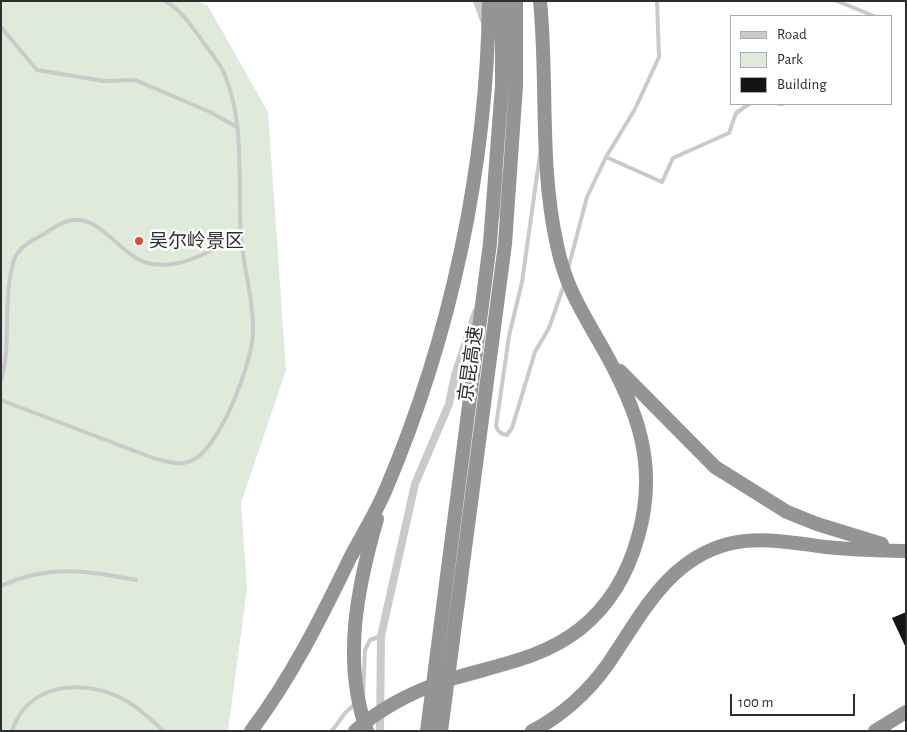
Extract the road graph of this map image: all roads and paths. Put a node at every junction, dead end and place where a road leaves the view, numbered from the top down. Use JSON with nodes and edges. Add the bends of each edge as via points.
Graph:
{"nodes":[{"id":1,"x":164,"y":1,"type":"edge"},
{"id":2,"x":477,"y":1,"type":"edge"},
{"id":3,"x":489,"y":1,"type":"edge"},
{"id":4,"x":502,"y":1,"type":"edge"},
{"id":5,"x":516,"y":1,"type":"edge"},
{"id":6,"x":540,"y":1,"type":"edge"},
{"id":7,"x":658,"y":1,"type":"edge"},
{"id":8,"x":837,"y":1,"type":"edge"},
{"id":9,"x":872,"y":15,"type":"edge"},
{"id":10,"x":1,"y":27,"type":"edge"},
{"id":11,"x":537,"y":37,"type":"dead end"},
{"id":12,"x":748,"y":105,"type":"edge"},
{"id":13,"x":237,"y":126,"type":"junction"},
{"id":14,"x":606,"y":156,"type":"junction"},
{"id":15,"x":241,"y":235,"type":"junction"},
{"id":16,"x":1,"y":321,"type":"edge"},
{"id":17,"x":6,"y":324,"type":"junction"},
{"id":18,"x":612,"y":363,"type":"junction"},
{"id":19,"x":1,"y":381,"type":"edge"},
{"id":20,"x":1,"y":400,"type":"edge"},
{"id":21,"x":386,"y":490,"type":"junction"},
{"id":22,"x":906,"y":550,"type":"edge"},
{"id":23,"x":136,"y":580,"type":"dead end"},
{"id":24,"x":1,"y":586,"type":"edge"},
{"id":25,"x":381,"y":636,"type":"junction"},
{"id":26,"x":906,"y":712,"type":"edge"},
{"id":27,"x":12,"y":731,"type":"edge"},
{"id":28,"x":163,"y":731,"type":"edge"},
{"id":29,"x":250,"y":731,"type":"edge"},
{"id":30,"x":332,"y":731,"type":"edge"},
{"id":31,"x":356,"y":731,"type":"edge"},
{"id":32,"x":367,"y":731,"type":"edge"},
{"id":33,"x":380,"y":731,"type":"edge"},
{"id":34,"x":427,"y":731,"type":"edge"},
{"id":35,"x":441,"y":731,"type":"edge"},
{"id":36,"x":532,"y":731,"type":"edge"},
{"id":37,"x":876,"y":731,"type":"edge"}],
"edges":[{"from":1,"to":13,"type":"lane","via":[[184,15],[220,67],[229,89]]},
{"from":2,"to":25,"type":"street","via":[[496,52],[498,82],[501,193],[492,257],[449,404],[415,484]]},
{"from":3,"to":21,"type":"highway","via":[[486,93],[470,202],[453,282],[419,398]]},
{"from":4,"to":34,"type":"highway","name":"京昆高速","via":[[502,86],[491,234]]},
{"from":5,"to":35,"type":"highway","name":"京昆高速","via":[[516,86],[505,244]]},
{"from":6,"to":18,"type":"highway","via":[[549,204],[557,245],[579,310]]},
{"from":7,"to":14,"type":"lane","via":[[659,57],[635,109]]},
{"from":8,"to":9,"type":"lane"},
{"from":10,"to":13,"type":"lane","via":[[37,70],[104,81],[135,80]]},
{"from":11,"to":14,"type":"lane","via":[[538,55],[549,81],[550,94],[541,112],[540,149],[523,272],[496,426],[503,435],[507,436],[512,428],[535,352],[549,328],[587,197]]},
{"from":12,"to":14,"type":"lane","via":[[736,113],[729,133],[673,158],[662,182]]},
{"from":13,"to":15,"type":"lane"},
{"from":15,"to":17,"type":"lane","via":[[188,261],[166,265],[140,260],[121,249],[94,224],[66,221],[19,250],[12,270]]},
{"from":15,"to":20,"type":"lane","via":[[253,319],[249,360],[232,405],[207,447],[193,460],[174,464],[153,458]]},
{"from":16,"to":17,"type":"lane"},
{"from":17,"to":19,"type":"lane"},
{"from":18,"to":22,"type":"highway","via":[[716,468],[752,492],[787,512],[818,524]]},
{"from":18,"to":31,"type":"highway","via":[[631,400],[644,442],[646,496],[641,529],[616,589],[580,629],[541,652],[505,666],[437,684],[386,709]]},
{"from":21,"to":29,"type":"highway","via":[[309,638],[272,703]]},
{"from":21,"to":32,"type":"highway","via":[[367,554],[353,649],[356,690]]},
{"from":22,"to":36,"type":"highway","via":[[755,541],[728,544],[692,560],[672,575],[652,597],[593,683],[572,704]]},
{"from":23,"to":24,"type":"lane","via":[[83,570],[17,579]]},
{"from":25,"to":30,"type":"lane","via":[[370,640],[365,650],[364,695]]},
{"from":25,"to":33,"type":"street"},
{"from":26,"to":37,"type":"highway"},
{"from":27,"to":28,"type":"lane","via":[[20,711],[32,699],[43,692],[79,687],[120,697],[141,710]]}]}
